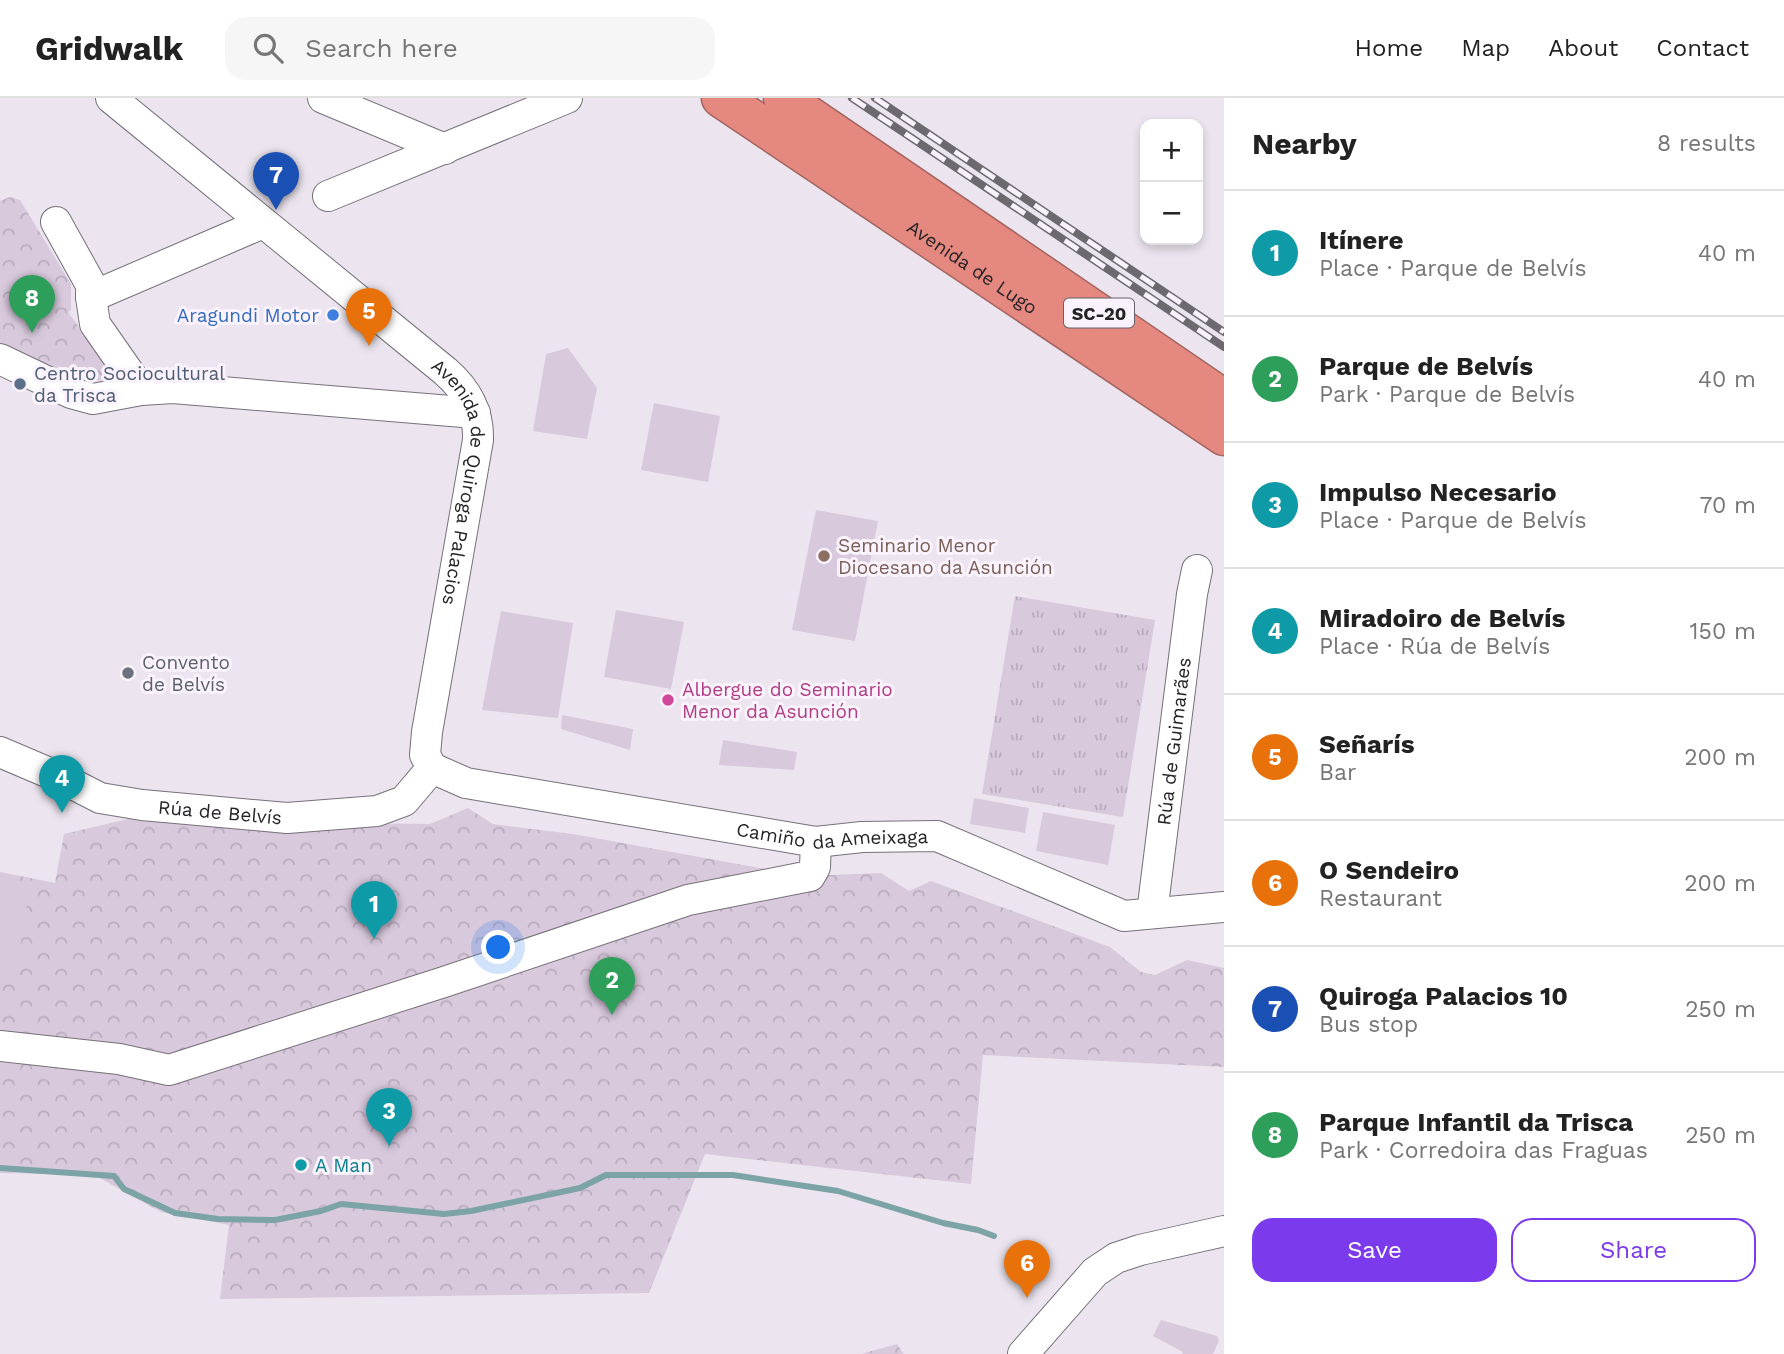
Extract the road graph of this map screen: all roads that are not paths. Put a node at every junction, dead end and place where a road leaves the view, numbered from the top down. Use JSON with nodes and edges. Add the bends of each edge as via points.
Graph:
{"nodes":[{"id":1,"x":111,"y":98,"type":"edge"},
{"id":2,"x":323,"y":98,"type":"edge"},
{"id":3,"x":568,"y":98,"type":"edge"},
{"id":4,"x":721,"y":98,"type":"edge"},
{"id":5,"x":783,"y":98,"type":"edge"},
{"id":6,"x":445,"y":149,"type":"junction"},
{"id":7,"x":328,"y":196,"type":"dead end"},
{"id":8,"x":56,"y":222,"type":"dead end"},
{"id":9,"x":263,"y":223,"type":"junction"},
{"id":10,"x":90,"y":297,"type":"junction"},
{"id":11,"x":0,"y":359,"type":"edge"},
{"id":12,"x":141,"y":390,"type":"junction"},
{"id":13,"x":1224,"y":399,"type":"edge"},
{"id":14,"x":475,"y":413,"type":"junction"},
{"id":15,"x":1224,"y":436,"type":"edge"},
{"id":16,"x":1197,"y":570,"type":"dead end"},
{"id":17,"x":0,"y":752,"type":"edge"},
{"id":18,"x":432,"y":768,"type":"junction"},
{"id":19,"x":816,"y":842,"type":"junction"},
{"id":20,"x":1224,"y":907,"type":"edge"},
{"id":21,"x":1152,"y":913,"type":"junction"},
{"id":22,"x":0,"y":1046,"type":"edge"},
{"id":23,"x":1224,"y":1231,"type":"edge"},
{"id":24,"x":1023,"y":1354,"type":"edge"}],
"edges":[{"from":1,"to":9,"type":"street","name":"Avenida de Quiroga Palacios"},
{"from":2,"to":6,"type":"street"},
{"from":3,"to":6,"type":"street"},
{"from":4,"to":15,"type":"highway","name":"Avenida de Lugo","number":"SC-20"},
{"from":5,"to":13,"type":"highway","name":"Avenida de Lugo","number":"SC-20"},
{"from":6,"to":7,"type":"street"},
{"from":8,"to":10,"type":"street","via":[[91,285]]},
{"from":9,"to":10,"type":"street"},
{"from":9,"to":14,"type":"street","name":"Avenida de Quiroga Palacios","via":[[456,380]]},
{"from":10,"to":12,"type":"street","via":[[95,324]]},
{"from":11,"to":12,"type":"street","via":[[81,397],[106,398]]},
{"from":12,"to":14,"type":"street","via":[[187,389]]},
{"from":14,"to":18,"type":"street","name":"Avenida de Quiroga Palacios","via":[[478,440],[427,732],[425,755]]},
{"from":16,"to":21,"type":"street","name":"Rúa de Guimarães"},
{"from":17,"to":18,"type":"street","name":"Rúa de Belvís","via":[[100,798],[287,818],[377,811],[404,801]]},
{"from":18,"to":19,"type":"street","name":"Camiño da Ameixaga","via":[[466,783]]},
{"from":19,"to":21,"type":"street","name":"Camiño da Ameixaga","via":[[937,836],[1124,916]]},
{"from":19,"to":22,"type":"street","via":[[810,876],[688,900],[169,1070],[119,1059]]},
{"from":20,"to":21,"type":"street","name":"Camiño da Ameixaga"},
{"from":23,"to":24,"type":"street","via":[[1115,1258],[1095,1272]]}]}
